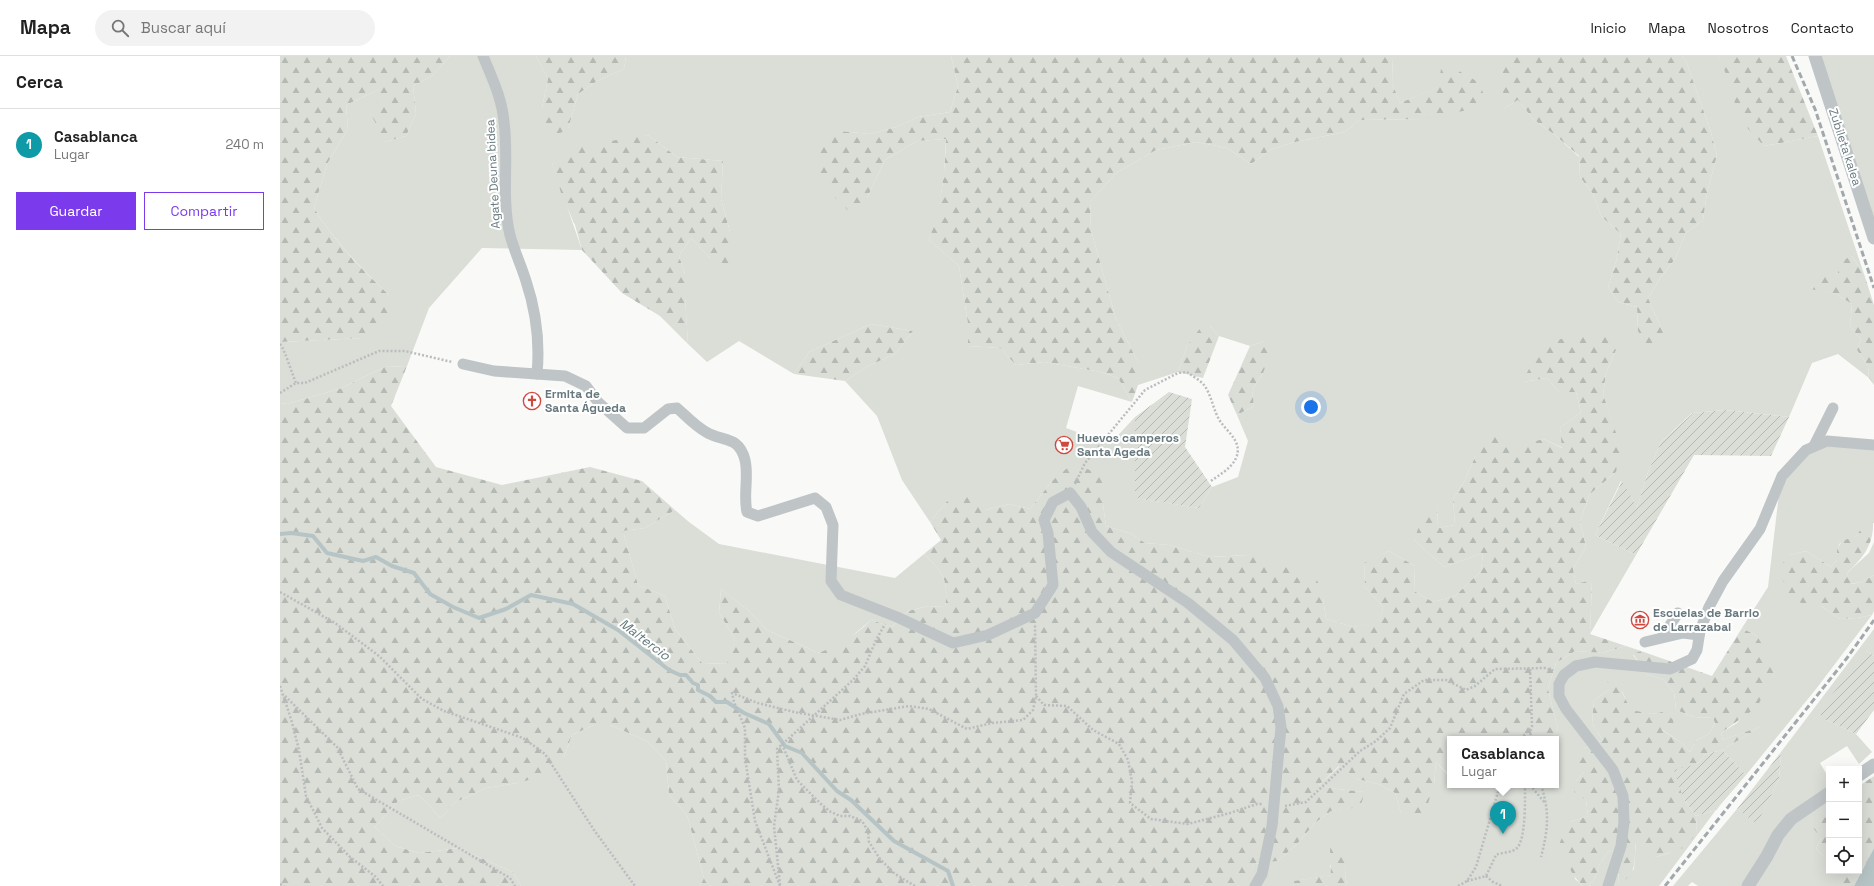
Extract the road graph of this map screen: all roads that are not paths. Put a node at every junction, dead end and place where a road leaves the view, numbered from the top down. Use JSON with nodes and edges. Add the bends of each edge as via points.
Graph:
{"nodes":[{"id":1,"x":483,"y":56,"type":"edge"},
{"id":2,"x":1814,"y":56,"type":"edge"},
{"id":3,"x":1874,"y":238,"type":"edge"},
{"id":4,"x":463,"y":364,"type":"road end"},
{"id":5,"x":537,"y":374,"type":"junction"},
{"id":6,"x":1832,"y":408,"type":"dead end"},
{"id":7,"x":1874,"y":445,"type":"edge"},
{"id":8,"x":1814,"y":446,"type":"junction"},
{"id":9,"x":1678,"y":613,"type":"dead end"},
{"id":10,"x":1699,"y":635,"type":"junction"},
{"id":11,"x":1663,"y":636,"type":"junction"},
{"id":12,"x":1645,"y":642,"type":"dead end"},
{"id":13,"x":1874,"y":765,"type":"edge"},
{"id":14,"x":1862,"y":773,"type":"edge"},
{"id":15,"x":1826,"y":795,"type":"edge"},
{"id":16,"x":1255,"y":886,"type":"edge"},
{"id":17,"x":1608,"y":886,"type":"edge"},
{"id":18,"x":1748,"y":886,"type":"edge"}],
"edges":[{"from":1,"to":5,"type":"street","name":"Agate Deuna bidea","via":[[500,96],[504,116],[506,207],[510,234],[527,283],[537,324]]},
{"from":2,"to":3,"type":"street","name":"Zubileta kalea"},
{"from":4,"to":5,"type":"street","via":[[494,371]]},
{"from":5,"to":16,"type":"street","via":[[565,376],[586,386],[598,402],[627,428],[644,428],[668,409],[677,408],[706,432],[734,442],[741,449],[746,461],[747,512],[758,516],[815,498],[826,506],[832,525],[831,581],[842,595],[952,643],[988,635],[1035,612],[1053,585],[1048,532],[1044,520],[1053,502],[1070,493],[1082,507],[1092,532],[1111,552],[1188,603],[1233,640],[1265,678],[1278,706],[1281,727],[1272,826],[1262,874]]},
{"from":6,"to":8,"type":"street"},
{"from":7,"to":8,"type":"street","via":[[1827,441]]},
{"from":8,"to":10,"type":"street","via":[[1806,450],[1782,476],[1760,529],[1723,581],[1709,607]]},
{"from":9,"to":11,"type":"street"},
{"from":10,"to":11,"type":"street","via":[[1683,633]]},
{"from":10,"to":17,"type":"street","via":[[1697,650],[1692,659],[1670,669],[1595,662],[1576,666],[1564,675],[1559,684],[1559,696],[1566,709],[1613,770],[1623,796],[1624,822],[1621,846]]},
{"from":11,"to":12,"type":"street"},
{"from":13,"to":14,"type":"street"},
{"from":15,"to":18,"type":"street","via":[[1791,819],[1778,835]]}]}
